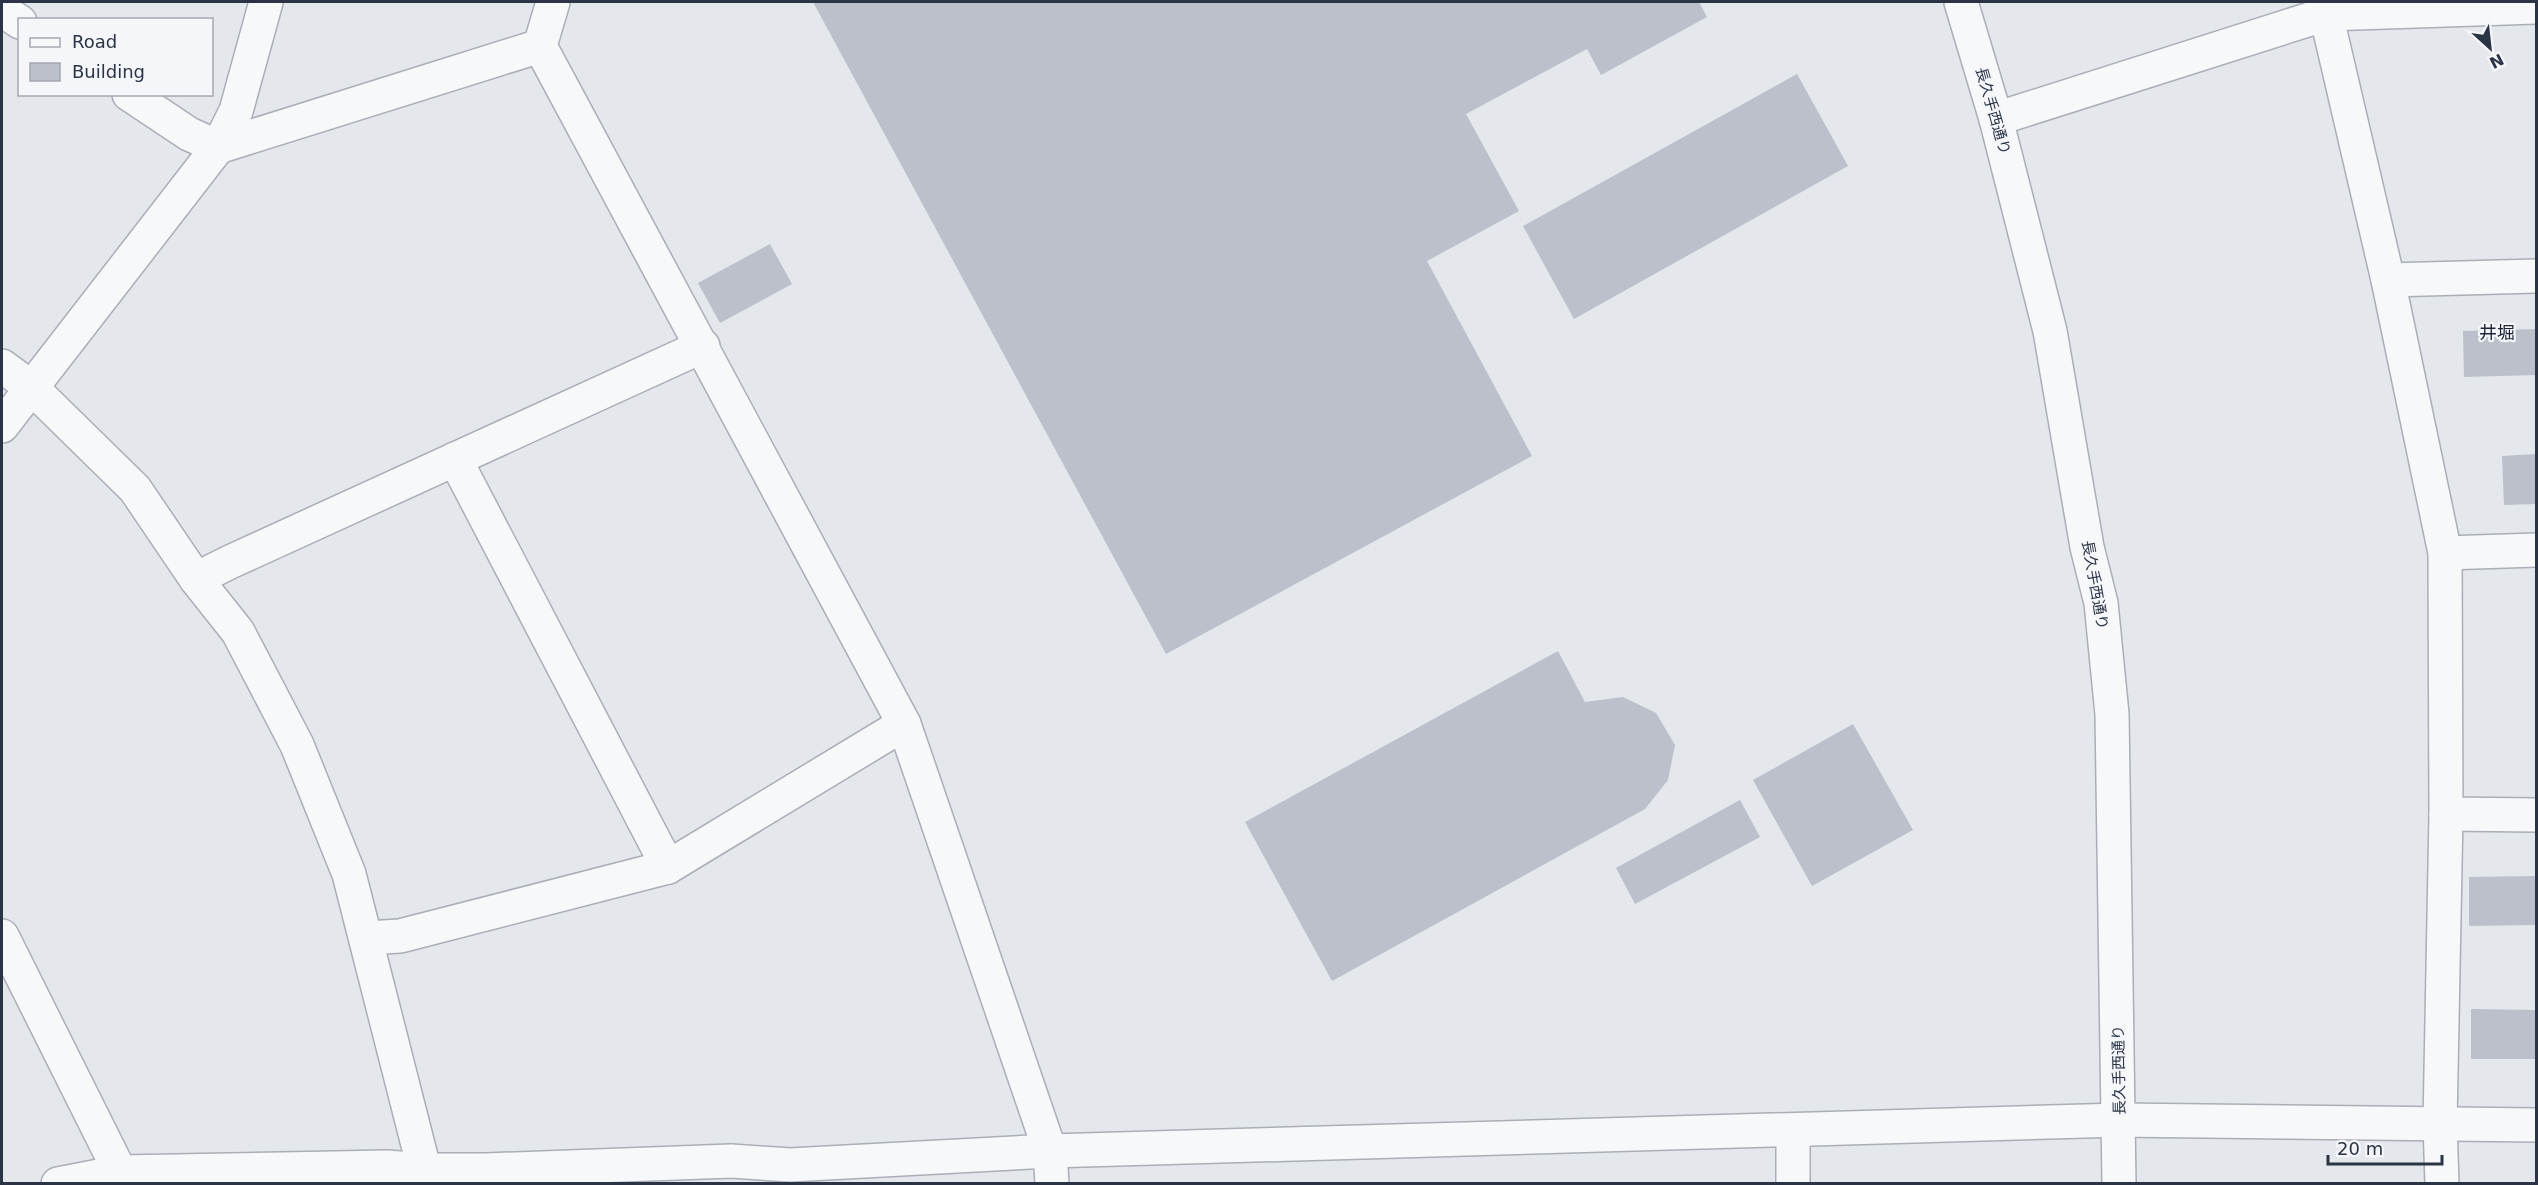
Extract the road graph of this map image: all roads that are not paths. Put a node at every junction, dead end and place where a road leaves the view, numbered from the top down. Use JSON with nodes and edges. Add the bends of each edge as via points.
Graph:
{"nodes":[{"id":1,"x":266,"y":2,"type":"edge"},
{"id":2,"x":553,"y":2,"type":"edge"},
{"id":3,"x":1961,"y":2,"type":"edge"},
{"id":4,"x":2536,"y":7,"type":"edge"},
{"id":5,"x":2324,"y":8,"type":"edge"},
{"id":6,"x":2,"y":10,"type":"edge"},
{"id":7,"x":18,"y":21,"type":"edge"},
{"id":8,"x":540,"y":46,"type":"junction"},
{"id":9,"x":132,"y":96,"type":"edge"},
{"id":10,"x":1996,"y":119,"type":"junction"},
{"id":11,"x":218,"y":147,"type":"junction"},
{"id":12,"x":2536,"y":276,"type":"edge"},
{"id":13,"x":2388,"y":280,"type":"junction"},
{"id":14,"x":703,"y":346,"type":"junction"},
{"id":15,"x":2,"y":366,"type":"edge"},
{"id":16,"x":32,"y":388,"type":"junction"},
{"id":17,"x":2,"y":426,"type":"edge"},
{"id":18,"x":455,"y":459,"type":"junction"},
{"id":19,"x":2536,"y":550,"type":"edge"},
{"id":20,"x":2445,"y":553,"type":"junction"},
{"id":21,"x":196,"y":579,"type":"junction"},
{"id":22,"x":904,"y":724,"type":"junction"},
{"id":23,"x":2446,"y":814,"type":"junction"},
{"id":24,"x":2536,"y":815,"type":"edge"},
{"id":25,"x":668,"y":867,"type":"junction"},
{"id":26,"x":2,"y":936,"type":"edge"},
{"id":27,"x":366,"y":938,"type":"junction"},
{"id":28,"x":2120,"y":1120,"type":"junction"},
{"id":29,"x":2440,"y":1124,"type":"junction"},
{"id":30,"x":2536,"y":1125,"type":"edge"},
{"id":31,"x":1793,"y":1131,"type":"junction"},
{"id":32,"x":1050,"y":1151,"type":"junction"},
{"id":33,"x":732,"y":1172,"type":"edge"},
{"id":34,"x":426,"y":1177,"type":"edge"},
{"id":35,"x":121,"y":1178,"type":"edge"},
{"id":36,"x":58,"y":1184,"type":"edge"},
{"id":37,"x":1052,"y":1184,"type":"edge"},
{"id":38,"x":1793,"y":1184,"type":"edge"},
{"id":39,"x":2120,"y":1184,"type":"edge"},
{"id":40,"x":2442,"y":1184,"type":"edge"}],
"edges":[{"from":1,"to":11,"type":"street","via":[[236,111]]},
{"from":2,"to":8,"type":"street"},
{"from":3,"to":10,"type":"street","name":"長久手西通り"},
{"from":4,"to":5,"type":"street"},
{"from":5,"to":10,"type":"street"},
{"from":5,"to":13,"type":"street"},
{"from":6,"to":7,"type":"street"},
{"from":8,"to":11,"type":"street"},
{"from":8,"to":14,"type":"street"},
{"from":9,"to":11,"type":"street","via":[[189,135]]},
{"from":10,"to":28,"type":"street","name":"長久手西通り","via":[[2050,331],[2087,547],[2101,603],[2112,714]]},
{"from":11,"to":16,"type":"street"},
{"from":12,"to":13,"type":"street"},
{"from":13,"to":20,"type":"street"},
{"from":14,"to":18,"type":"street"},
{"from":14,"to":22,"type":"street"},
{"from":15,"to":16,"type":"street"},
{"from":16,"to":17,"type":"street"},
{"from":16,"to":21,"type":"street","via":[[135,489]]},
{"from":18,"to":21,"type":"street"},
{"from":18,"to":25,"type":"street"},
{"from":19,"to":20,"type":"street"},
{"from":20,"to":23,"type":"street"},
{"from":21,"to":27,"type":"street","via":[[238,632],[297,745],[349,874]]},
{"from":22,"to":25,"type":"street"},
{"from":22,"to":32,"type":"street"},
{"from":23,"to":24,"type":"street"},
{"from":23,"to":29,"type":"street"},
{"from":25,"to":27,"type":"street","via":[[400,936]]},
{"from":26,"to":35,"type":"street"},
{"from":27,"to":34,"type":"street"},
{"from":28,"to":29,"type":"street"},
{"from":28,"to":31,"type":"street"},
{"from":28,"to":39,"type":"street","name":"長久手西通り"},
{"from":29,"to":30,"type":"street"},
{"from":29,"to":40,"type":"street"},
{"from":31,"to":32,"type":"street"},
{"from":31,"to":38,"type":"street"},
{"from":32,"to":33,"type":"street"},
{"from":32,"to":37,"type":"street"},
{"from":33,"to":34,"type":"street"},
{"from":34,"to":35,"type":"street","via":[[387,1167]]},
{"from":35,"to":36,"type":"street"}]}
